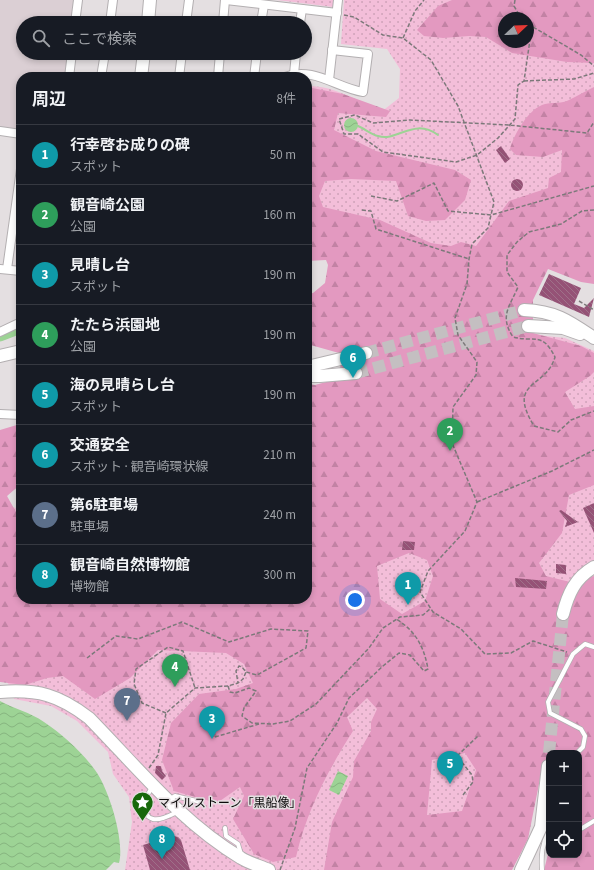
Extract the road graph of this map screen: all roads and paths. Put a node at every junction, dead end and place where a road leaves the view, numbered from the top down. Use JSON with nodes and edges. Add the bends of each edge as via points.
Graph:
{"nodes":[{"id":1,"x":78,"y":0,"type":"edge"},
{"id":2,"x":113,"y":0,"type":"edge"},
{"id":3,"x":150,"y":0,"type":"edge"},
{"id":4,"x":189,"y":0,"type":"edge"},
{"id":5,"x":225,"y":0,"type":"edge"},
{"id":6,"x":338,"y":0,"type":"edge"},
{"id":7,"x":424,"y":0,"type":"edge"},
{"id":8,"x":515,"y":0,"type":"edge"},
{"id":9,"x":264,"y":5,"type":"junction"},
{"id":10,"x":302,"y":9,"type":"junction"},
{"id":11,"x":518,"y":12,"type":"edge"},
{"id":12,"x":337,"y":13,"type":"junction"},
{"id":13,"x":76,"y":16,"type":"edge"},
{"id":14,"x":111,"y":16,"type":"edge"},
{"id":15,"x":149,"y":16,"type":"edge"},
{"id":16,"x":187,"y":16,"type":"edge"},
{"id":17,"x":224,"y":16,"type":"edge"},
{"id":18,"x":262,"y":16,"type":"edge"},
{"id":19,"x":301,"y":16,"type":"edge"},
{"id":20,"x":534,"y":27,"type":"edge"},
{"id":21,"x":403,"y":38,"type":"junction"},
{"id":22,"x":529,"y":48,"type":"edge"},
{"id":23,"x":332,"y":50,"type":"junction"},
{"id":24,"x":71,"y":60,"type":"edge"},
{"id":25,"x":104,"y":60,"type":"edge"},
{"id":26,"x":143,"y":60,"type":"edge"},
{"id":27,"x":181,"y":60,"type":"edge"},
{"id":28,"x":219,"y":60,"type":"edge"},
{"id":29,"x":256,"y":60,"type":"edge"},
{"id":30,"x":295,"y":60,"type":"edge"},
{"id":31,"x":594,"y":66,"type":"edge"},
{"id":32,"x":69,"y":72,"type":"edge"},
{"id":33,"x":102,"y":72,"type":"edge"},
{"id":34,"x":142,"y":72,"type":"edge"},
{"id":35,"x":180,"y":72,"type":"edge"},
{"id":36,"x":218,"y":72,"type":"edge"},
{"id":37,"x":255,"y":72,"type":"edge"},
{"id":38,"x":294,"y":72,"type":"edge"},
{"id":39,"x":594,"y":73,"type":"edge"},
{"id":40,"x":312,"y":75,"type":"edge"},
{"id":41,"x":329,"y":80,"type":"junction"},
{"id":42,"x":524,"y":81,"type":"junction"},
{"id":43,"x":594,"y":122,"type":"edge"},
{"id":44,"x":465,"y":124,"type":"junction"},
{"id":45,"x":509,"y":125,"type":"junction"},
{"id":46,"x":0,"y":131,"type":"edge"},
{"id":47,"x":16,"y":133,"type":"edge"},
{"id":48,"x":477,"y":155,"type":"junction"},
{"id":49,"x":594,"y":186,"type":"edge"},
{"id":50,"x":371,"y":196,"type":"dead end"},
{"id":51,"x":16,"y":197,"type":"edge"},
{"id":52,"x":362,"y":210,"type":"dead end"},
{"id":53,"x":491,"y":215,"type":"junction"},
{"id":54,"x":469,"y":259,"type":"junction"},
{"id":55,"x":3,"y":269,"type":"edge"},
{"id":56,"x":16,"y":270,"type":"edge"},
{"id":57,"x":579,"y":301,"type":"dead end"},
{"id":58,"x":524,"y":310,"type":"tunnel mouth"},
{"id":59,"x":594,"y":310,"type":"edge"},
{"id":60,"x":16,"y":324,"type":"edge"},
{"id":61,"x":528,"y":326,"type":"tunnel mouth"},
{"id":62,"x":0,"y":332,"type":"edge"},
{"id":63,"x":594,"y":339,"type":"edge"},
{"id":64,"x":16,"y":352,"type":"edge"},
{"id":65,"x":366,"y":354,"type":"tunnel mouth"},
{"id":66,"x":0,"y":356,"type":"edge"},
{"id":67,"x":312,"y":366,"type":"edge"},
{"id":68,"x":356,"y":373,"type":"tunnel mouth"},
{"id":69,"x":312,"y":376,"type":"edge"},
{"id":70,"x":0,"y":414,"type":"edge"},
{"id":71,"x":16,"y":415,"type":"edge"},
{"id":72,"x":594,"y":450,"type":"edge"},
{"id":73,"x":477,"y":502,"type":"junction"},
{"id":74,"x":594,"y":568,"type":"edge"},
{"id":75,"x":431,"y":608,"type":"junction"},
{"id":76,"x":562,"y":614,"type":"tunnel mouth"},
{"id":77,"x":396,"y":619,"type":"junction"},
{"id":78,"x":594,"y":647,"type":"edge"},
{"id":79,"x":573,"y":654,"type":"junction"},
{"id":80,"x":87,"y":658,"type":"dead end"},
{"id":81,"x":246,"y":672,"type":"junction"},
{"id":82,"x":238,"y":683,"type":"junction"},
{"id":83,"x":228,"y":686,"type":"junction"},
{"id":84,"x":194,"y":688,"type":"junction"},
{"id":85,"x":0,"y":692,"type":"edge"},
{"id":86,"x":166,"y":713,"type":"junction"},
{"id":87,"x":259,"y":723,"type":"junction"},
{"id":88,"x":478,"y":736,"type":"dead end"},
{"id":89,"x":215,"y":737,"type":"dead end"},
{"id":90,"x":580,"y":750,"type":"edge"},
{"id":91,"x":145,"y":775,"type":"junction"},
{"id":92,"x":155,"y":785,"type":"junction"},
{"id":93,"x":547,"y":786,"type":"edge"},
{"id":94,"x":463,"y":795,"type":"dead end"},
{"id":95,"x":169,"y":800,"type":"junction"},
{"id":96,"x":201,"y":802,"type":"dead end"},
{"id":97,"x":179,"y":811,"type":"junction"},
{"id":98,"x":594,"y":821,"type":"edge"},
{"id":99,"x":546,"y":822,"type":"edge"},
{"id":100,"x":225,"y":828,"type":"dead end"},
{"id":101,"x":582,"y":828,"type":"edge"},
{"id":102,"x":546,"y":829,"type":"edge"},
{"id":103,"x":242,"y":859,"type":"junction"},
{"id":104,"x":269,"y":870,"type":"edge"},
{"id":105,"x":280,"y":870,"type":"edge"},
{"id":106,"x":521,"y":870,"type":"edge"},
{"id":107,"x":542,"y":870,"type":"edge"}],
"edges":[{"from":1,"to":13,"type":"street"},
{"from":2,"to":14,"type":"street"},
{"from":3,"to":15,"type":"street"},
{"from":4,"to":16,"type":"street"},
{"from":5,"to":9,"type":"street"},
{"from":5,"to":17,"type":"street"},
{"from":6,"to":12,"type":"street"},
{"from":7,"to":21,"type":"path","via":[[415,11]]},
{"from":8,"to":11,"type":"path","via":[[514,6]]},
{"from":9,"to":10,"type":"street"},
{"from":9,"to":18,"type":"street"},
{"from":10,"to":12,"type":"street"},
{"from":10,"to":19,"type":"street"},
{"from":12,"to":21,"type":"path","via":[[354,17],[383,35]]},
{"from":12,"to":23,"type":"street"},
{"from":20,"to":31,"type":"path","via":[[581,55]]},
{"from":21,"to":44,"type":"path","via":[[431,60],[458,106]]},
{"from":22,"to":42,"type":"path"},
{"from":23,"to":41,"type":"street"},
{"from":23,"to":41,"type":"street","via":[[368,54],[363,92],[353,91]]},
{"from":24,"to":32,"type":"street"},
{"from":25,"to":33,"type":"street"},
{"from":26,"to":34,"type":"street"},
{"from":27,"to":35,"type":"street"},
{"from":28,"to":36,"type":"street"},
{"from":29,"to":37,"type":"street"},
{"from":30,"to":38,"type":"street"},
{"from":39,"to":42,"type":"path","via":[[574,79]]},
{"from":40,"to":41,"type":"street"},
{"from":42,"to":45,"type":"path","via":[[518,85],[515,119]]},
{"from":43,"to":45,"type":"path","via":[[587,133]]},
{"from":44,"to":45,"type":"path"},
{"from":44,"to":48,"type":"path"},
{"from":44,"to":48,"type":"path","via":[[410,120],[373,123],[355,115],[339,119],[344,134],[358,134],[383,152],[456,162]]},
{"from":45,"to":48,"type":"path"},
{"from":46,"to":47,"type":"street"},
{"from":48,"to":53,"type":"path","via":[[494,202]]},
{"from":49,"to":53,"type":"path"},
{"from":50,"to":53,"type":"path","via":[[397,201],[434,183],[448,211]]},
{"from":51,"to":55,"type":"street"},
{"from":52,"to":54,"type":"path","via":[[371,211],[376,229]]},
{"from":53,"to":54,"type":"path","via":[[488,228],[472,244]]},
{"from":54,"to":73,"type":"path","via":[[467,284],[455,318],[458,335],[477,362],[476,375],[453,407],[452,443]]},
{"from":55,"to":56,"type":"street"},
{"from":57,"to":59,"type":"path"},
{"from":58,"to":63,"type":"street","via":[[541,310],[565,318]]},
{"from":60,"to":62,"type":"street"},
{"from":61,"to":63,"type":"street","via":[[563,328]]},
{"from":64,"to":66,"type":"street"},
{"from":65,"to":67,"type":"street"},
{"from":68,"to":69,"type":"street"},
{"from":70,"to":71,"type":"street"},
{"from":72,"to":73,"type":"path","via":[[552,471]]},
{"from":73,"to":75,"type":"path","via":[[465,531],[428,571],[420,592]]},
{"from":74,"to":76,"type":"street","via":[[585,572],[574,585]]},
{"from":75,"to":77,"type":"path","via":[[422,615]]},
{"from":75,"to":79,"type":"path","via":[[461,629],[485,654],[511,653],[533,641]]},
{"from":77,"to":87,"type":"path","via":[[383,628],[369,648],[316,704],[290,720],[273,724]]},
{"from":77,"to":105,"type":"path","via":[[414,632],[421,643],[428,669],[424,671],[410,655],[398,653],[349,698],[337,723],[307,768],[295,828]]},
{"from":78,"to":79,"type":"lane","via":[[585,644]]},
{"from":79,"to":90,"type":"lane","via":[[548,702],[550,713],[581,729],[585,736]]},
{"from":80,"to":81,"type":"path","via":[[116,636],[138,639],[182,622],[229,642],[271,629],[308,631],[306,648],[257,675]]},
{"from":81,"to":82,"type":"path"},
{"from":81,"to":82,"type":"path","via":[[239,666],[236,671]]},
{"from":82,"to":83,"type":"path"},
{"from":83,"to":84,"type":"path"},
{"from":83,"to":87,"type":"path","via":[[230,692],[235,693],[250,688],[256,691],[244,708],[242,716],[252,723]]},
{"from":84,"to":86,"type":"path"},
{"from":84,"to":86,"type":"path","via":[[183,651],[168,647],[136,669],[134,684],[142,703]]},
{"from":85,"to":91,"type":"street","via":[[36,693],[60,699],[73,706],[89,718]]},
{"from":86,"to":91,"type":"path","via":[[158,755]]},
{"from":87,"to":89,"type":"path"},
{"from":88,"to":94,"type":"path","via":[[457,756],[472,775],[473,782]]},
{"from":91,"to":92,"type":"street"},
{"from":92,"to":95,"type":"street"},
{"from":92,"to":97,"type":"lane","via":[[147,795],[145,803],[148,816],[159,819]]},
{"from":93,"to":99,"type":"street"},
{"from":95,"to":96,"type":"lane","via":[[175,796]]},
{"from":95,"to":97,"type":"street"},
{"from":97,"to":103,"type":"street","via":[[204,833]]},
{"from":98,"to":101,"type":"lane"},
{"from":100,"to":103,"type":"lane","via":[[226,836],[238,844]]},
{"from":102,"to":106,"type":"street"},
{"from":102,"to":107,"type":"lane","via":[[541,855]]},
{"from":103,"to":104,"type":"street"}]}
